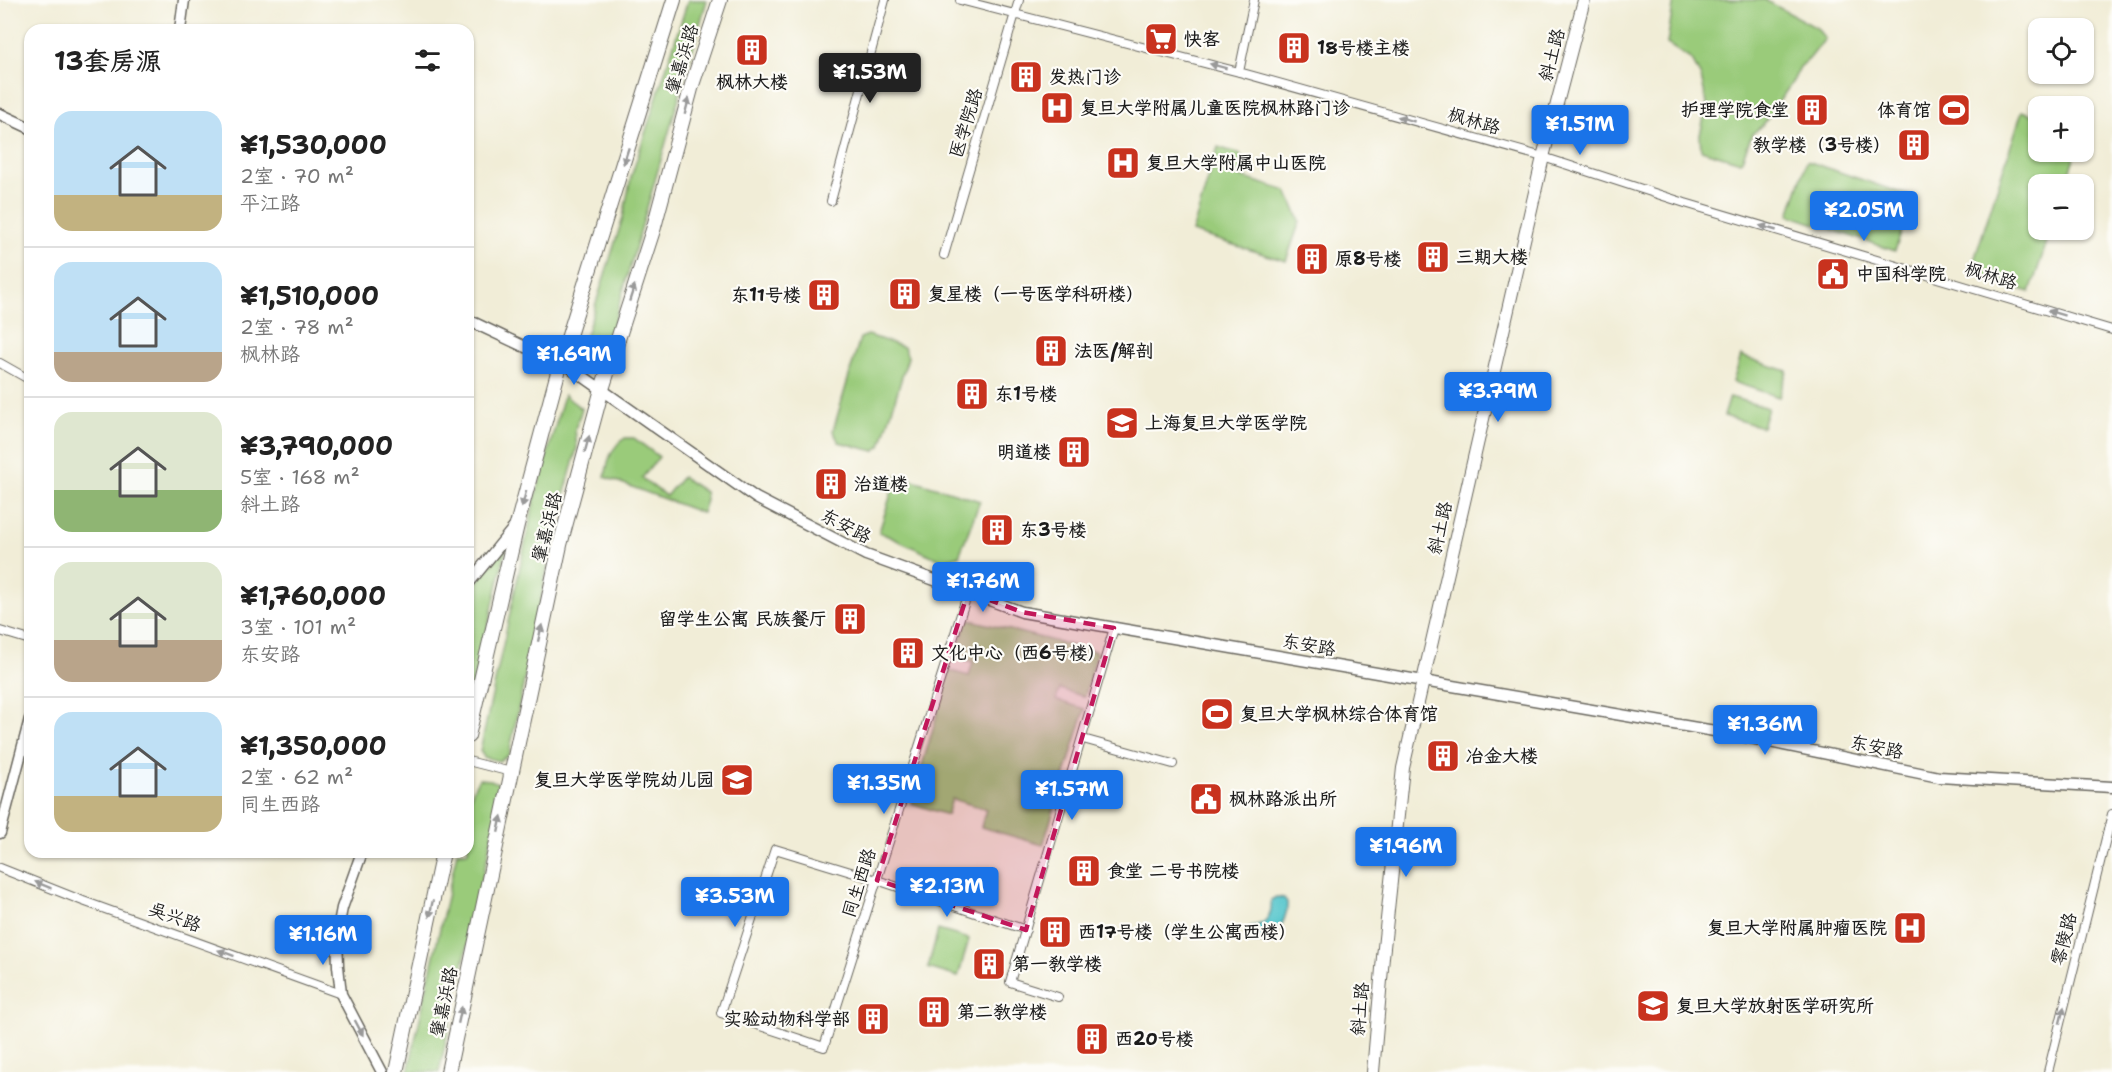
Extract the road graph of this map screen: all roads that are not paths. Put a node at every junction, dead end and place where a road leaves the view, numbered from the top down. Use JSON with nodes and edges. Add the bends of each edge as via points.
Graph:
{"nodes":[{"id":1,"x":184,"y":0,"type":"edge"},
{"id":2,"x":674,"y":0,"type":"edge"},
{"id":3,"x":720,"y":0,"type":"edge"},
{"id":4,"x":885,"y":0,"type":"edge"},
{"id":5,"x":960,"y":0,"type":"edge"},
{"id":6,"x":1019,"y":0,"type":"edge"},
{"id":7,"x":1254,"y":0,"type":"edge"},
{"id":8,"x":1584,"y":0,"type":"edge"},
{"id":9,"x":1016,"y":13,"type":"junction"},
{"id":10,"x":181,"y":24,"type":"edge"},
{"id":11,"x":1239,"y":72,"type":"junction"},
{"id":12,"x":0,"y":114,"type":"edge"},
{"id":13,"x":24,"y":125,"type":"edge"},
{"id":14,"x":1543,"y":157,"type":"junction"},
{"id":15,"x":831,"y":201,"type":"dead end"},
{"id":16,"x":944,"y":255,"type":"dead end"},
{"id":17,"x":474,"y":323,"type":"edge"},
{"id":18,"x":2112,"y":330,"type":"edge"},
{"id":19,"x":561,"y":361,"type":"junction"},
{"id":20,"x":0,"y":363,"type":"edge"},
{"id":21,"x":24,"y":377,"type":"edge"},
{"id":22,"x":602,"y":389,"type":"junction"},
{"id":23,"x":517,"y":525,"type":"junction"},
{"id":24,"x":474,"y":577,"type":"edge"},
{"id":25,"x":968,"y":592,"type":"junction"},
{"id":26,"x":1114,"y":628,"type":"junction"},
{"id":27,"x":0,"y":630,"type":"edge"},
{"id":28,"x":24,"y":638,"type":"edge"},
{"id":29,"x":1424,"y":682,"type":"junction"},
{"id":30,"x":474,"y":710,"type":"edge"},
{"id":31,"x":1083,"y":739,"type":"junction"},
{"id":32,"x":24,"y":742,"type":"edge"},
{"id":33,"x":474,"y":763,"type":"edge"},
{"id":34,"x":1173,"y":764,"type":"dead end"},
{"id":35,"x":511,"y":772,"type":"junction"},
{"id":36,"x":2112,"y":787,"type":"edge"},
{"id":37,"x":2112,"y":814,"type":"edge"},
{"id":38,"x":0,"y":833,"type":"edge"},
{"id":39,"x":360,"y":858,"type":"edge"},
{"id":40,"x":442,"y":858,"type":"edge"},
{"id":41,"x":0,"y":868,"type":"edge"},
{"id":42,"x":877,"y":880,"type":"junction"},
{"id":43,"x":1026,"y":930,"type":"junction"},
{"id":44,"x":341,"y":994,"type":"junction"},
{"id":45,"x":1058,"y":997,"type":"dead end"},
{"id":46,"x":382,"y":1072,"type":"edge"},
{"id":47,"x":396,"y":1072,"type":"edge"},
{"id":48,"x":448,"y":1072,"type":"edge"},
{"id":49,"x":1373,"y":1072,"type":"edge"},
{"id":50,"x":2048,"y":1072,"type":"edge"}],
"edges":[{"from":1,"to":10,"type":"street"},
{"from":2,"to":19,"type":"main road","name":"肇嘉浜路","one_way":true},
{"from":22,"to":3,"type":"main road","name":"肇嘉浜路","one_way":true},
{"from":4,"to":15,"type":"street"},
{"from":5,"to":9,"type":"street","name":"枫林路"},
{"from":6,"to":9,"type":"street","name":"医学院路"},
{"from":7,"to":11,"type":"street"},
{"from":8,"to":14,"type":"main road","name":"斜土路"},
{"from":11,"to":9,"type":"street","name":"枫林路","one_way":true},
{"from":9,"to":16,"type":"street","name":"医学院路"},
{"from":14,"to":11,"type":"street","name":"枫林路","one_way":true},
{"from":12,"to":13,"type":"street"},
{"from":18,"to":14,"type":"street","name":"枫林路","one_way":true},
{"from":14,"to":29,"type":"main road","name":"斜土路"},
{"from":17,"to":19,"type":"street","name":"东安路"},
{"from":19,"to":22,"type":"street","name":"东安路"},
{"from":19,"to":23,"type":"main road","name":"肇嘉浜路","one_way":true},
{"from":20,"to":21,"type":"street"},
{"from":22,"to":25,"type":"street","name":"东安路","via":[[756,498],[866,555]]},
{"from":35,"to":22,"type":"main road","name":"肇嘉浜路","one_way":true,"via":[[560,544]]},
{"from":23,"to":24,"type":"street","name":"肇嘉浜路"},
{"from":23,"to":30,"type":"main road","name":"肇嘉浜路"},
{"from":25,"to":26,"type":"street","name":"东安路","via":[[1022,612]]},
{"from":25,"to":42,"type":"street","name":"同生西路"},
{"from":26,"to":29,"type":"street","name":"东安路"},
{"from":26,"to":31,"type":"street"},
{"from":27,"to":28,"type":"street"},
{"from":29,"to":36,"type":"street","name":"东安路","via":[[1726,734],[1939,777]]},
{"from":29,"to":49,"type":"main road","name":"斜土路","via":[[1403,768]]},
{"from":31,"to":34,"type":"street"},
{"from":31,"to":43,"type":"street"},
{"from":32,"to":38,"type":"street"},
{"from":33,"to":35,"type":"street"},
{"from":48,"to":35,"type":"main road","name":"肇嘉浜路","one_way":true},
{"from":50,"to":37,"type":"street","name":"零陵路","one_way":true},
{"from":39,"to":44,"type":"street","via":[[337,934]]},
{"from":40,"to":47,"type":"main road","name":"肇嘉浜路","one_way":true},
{"from":44,"to":41,"type":"street","name":"吴兴路","one_way":true},
{"from":42,"to":42,"type":"street","name":"同生西路","via":[[824,1047],[721,1013],[775,849]]},
{"from":42,"to":43,"type":"street"},
{"from":43,"to":45,"type":"street","via":[[1010,982]]},
{"from":44,"to":46,"type":"street","one_way":true}]}
